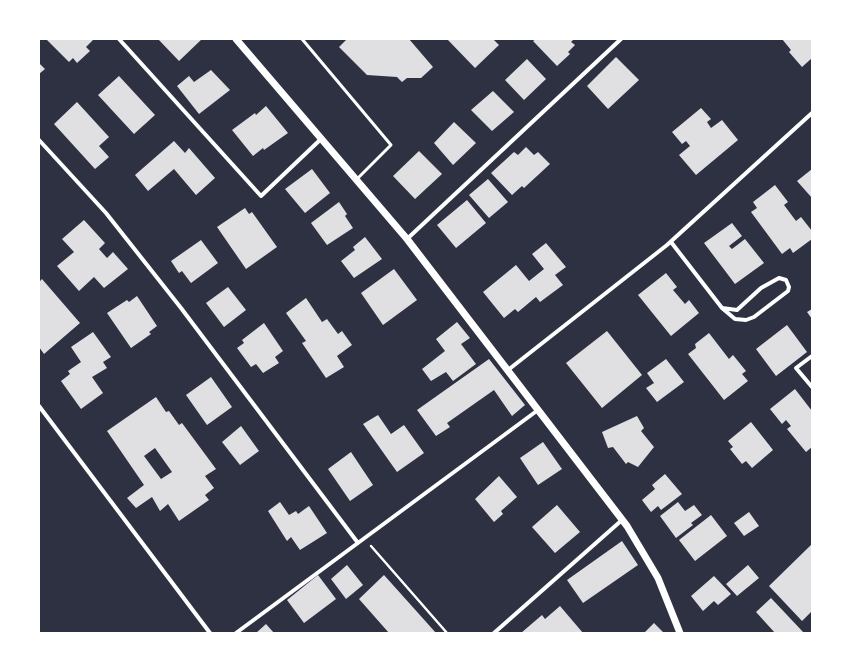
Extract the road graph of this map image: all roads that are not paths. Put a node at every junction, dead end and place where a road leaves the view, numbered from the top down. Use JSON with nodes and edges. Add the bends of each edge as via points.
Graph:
{"nodes":[{"id":1,"x":119,"y":39,"type":"edge"},
{"id":2,"x":236,"y":39,"type":"edge"},
{"id":3,"x":302,"y":39,"type":"edge"},
{"id":4,"x":621,"y":39,"type":"edge"},
{"id":5,"x":812,"y":113,"type":"edge"},
{"id":6,"x":321,"y":139,"type":"junction"},
{"id":7,"x":39,"y":140,"type":"edge"},
{"id":8,"x":356,"y":180,"type":"junction"},
{"id":9,"x":407,"y":239,"type":"junction"},
{"id":10,"x":671,"y":242,"type":"junction"},
{"id":11,"x":722,"y":308,"type":"junction"},
{"id":12,"x":812,"y":356,"type":"edge"},
{"id":13,"x":508,"y":370,"type":"junction"},
{"id":14,"x":812,"y":387,"type":"edge"},
{"id":15,"x":39,"y":406,"type":"edge"},
{"id":16,"x":538,"y":410,"type":"junction"},
{"id":17,"x":622,"y":520,"type":"junction"},
{"id":18,"x":358,"y":543,"type":"junction"},
{"id":19,"x":210,"y":633,"type":"edge"},
{"id":20,"x":236,"y":633,"type":"edge"},
{"id":21,"x":494,"y":633,"type":"edge"},
{"id":22,"x":680,"y":633,"type":"edge"}],
"edges":[{"from":1,"to":6,"type":"street","via":[[261,196]]},
{"from":2,"to":6,"type":"street"},
{"from":3,"to":8,"type":"lane","via":[[391,146]]},
{"from":4,"to":9,"type":"street"},
{"from":5,"to":10,"type":"street"},
{"from":6,"to":8,"type":"street"},
{"from":7,"to":18,"type":"street","via":[[106,214]]},
{"from":8,"to":9,"type":"street"},
{"from":9,"to":13,"type":"street"},
{"from":10,"to":11,"type":"street"},
{"from":10,"to":13,"type":"street"},
{"from":11,"to":11,"type":"street","via":[[735,319],[746,320],[754,317],[788,291],[789,287],[786,280],[779,278],[761,288],[737,310]]},
{"from":12,"to":14,"type":"street","via":[[796,368]]},
{"from":13,"to":16,"type":"street"},
{"from":15,"to":19,"type":"street"},
{"from":16,"to":17,"type":"street"},
{"from":16,"to":18,"type":"street"},
{"from":17,"to":21,"type":"street"},
{"from":17,"to":22,"type":"street","via":[[658,578]]},
{"from":18,"to":20,"type":"street"}]}
